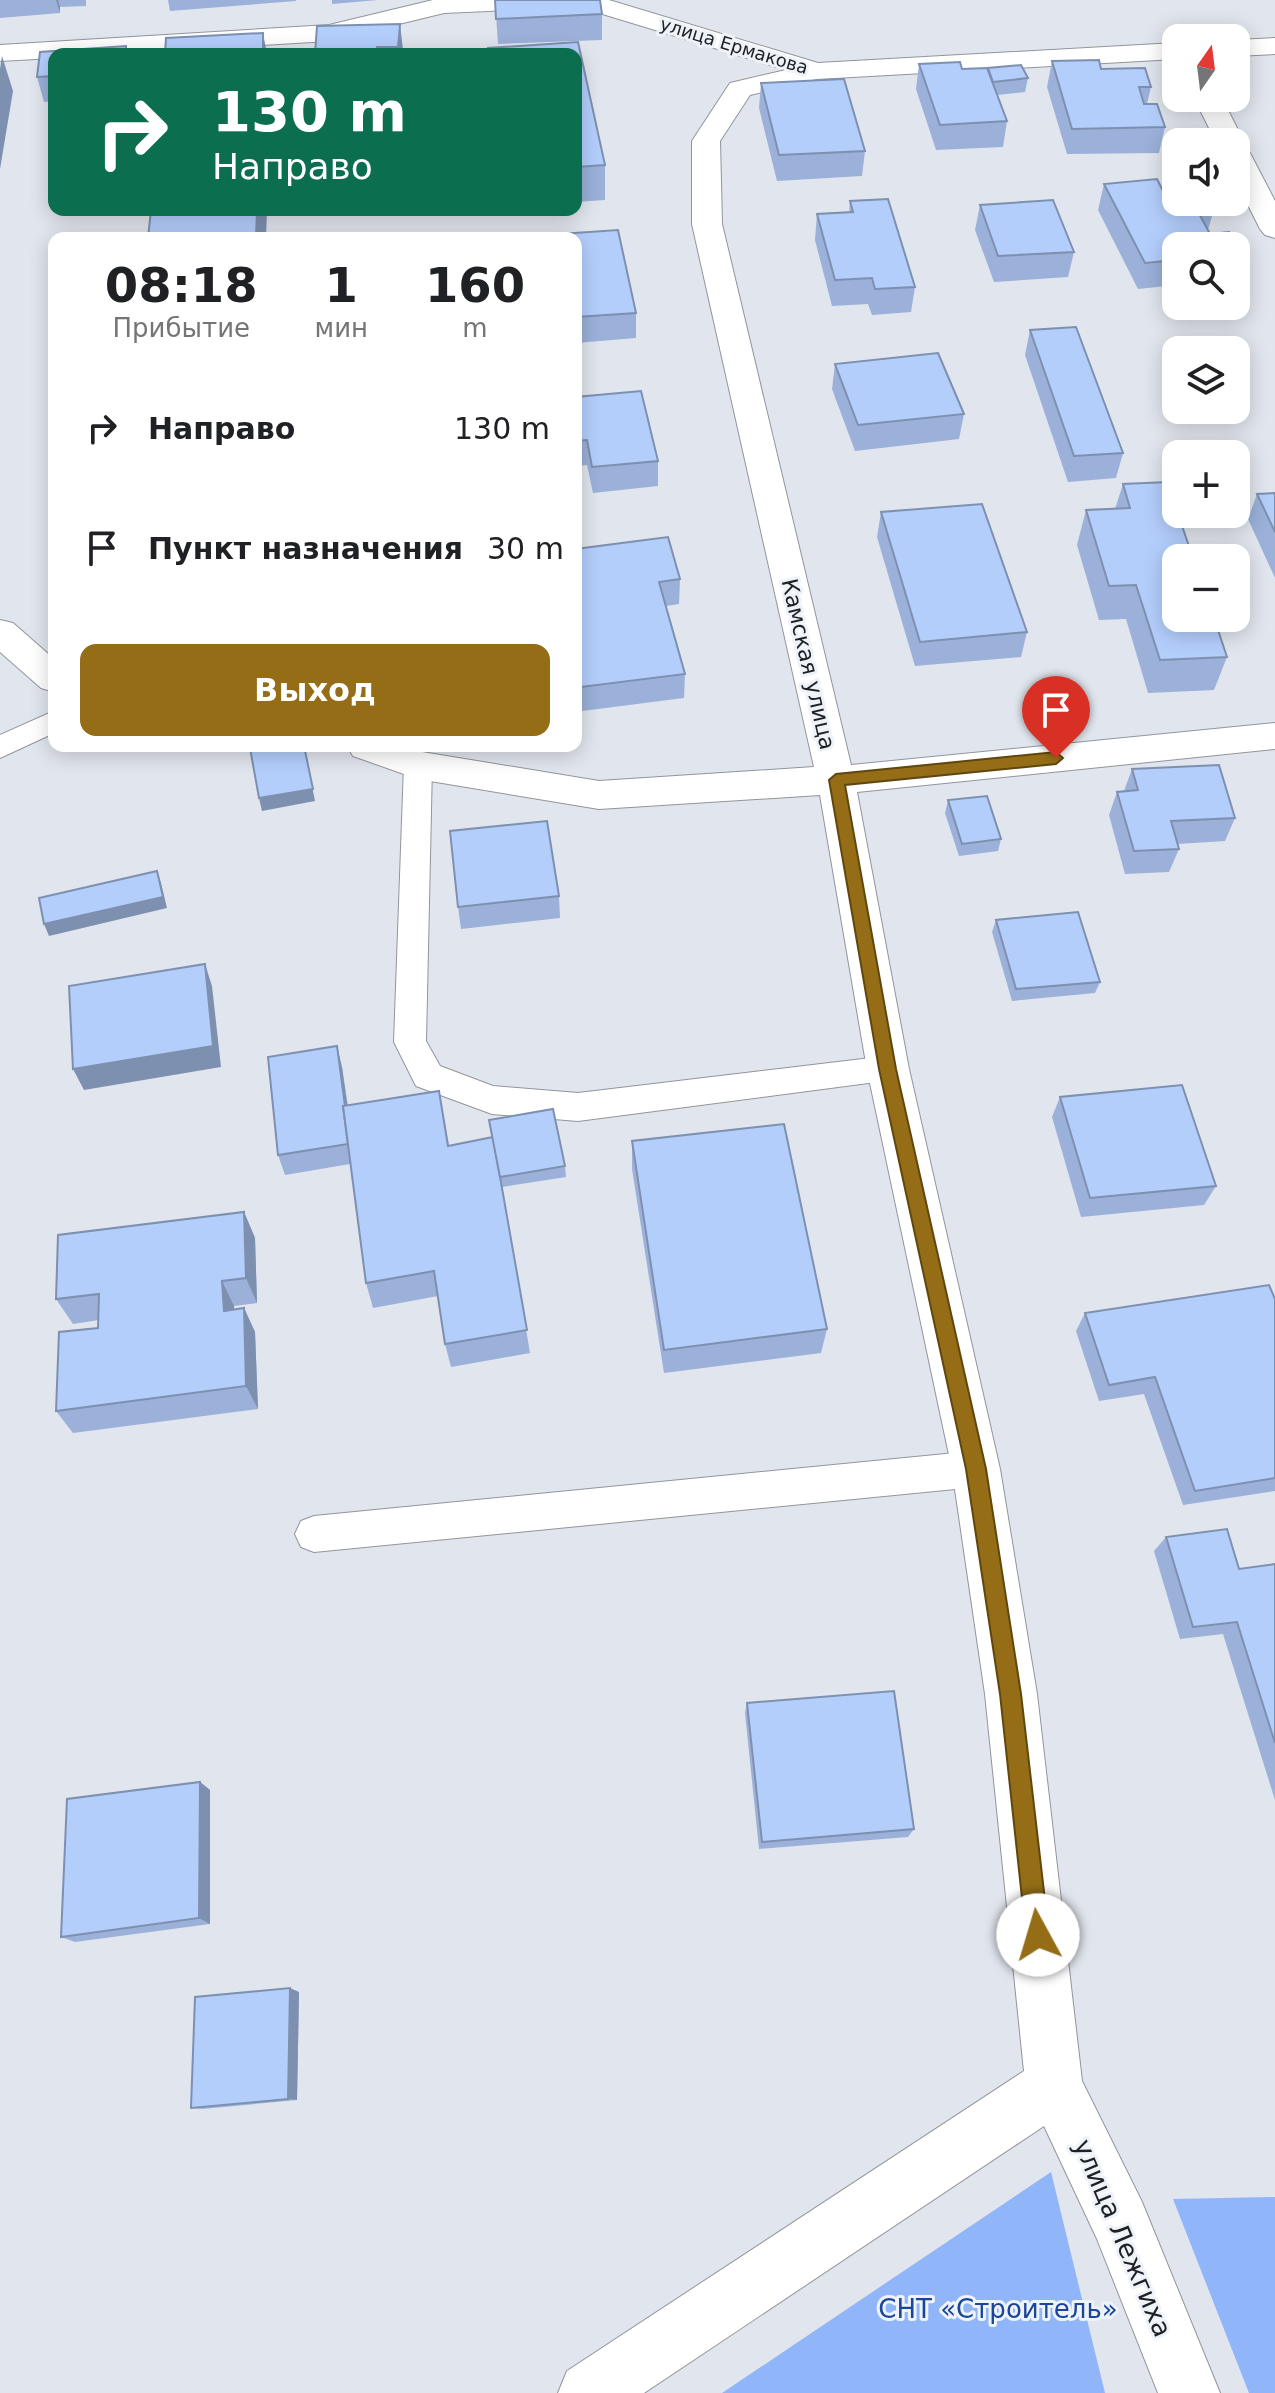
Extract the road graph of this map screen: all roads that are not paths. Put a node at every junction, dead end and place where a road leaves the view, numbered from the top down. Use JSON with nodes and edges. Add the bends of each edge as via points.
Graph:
{"nodes":[{"id":1,"x":554,"y":0,"type":"edge"},
{"id":2,"x":582,"y":0,"type":"edge"},
{"id":3,"x":1275,"y":46,"type":"edge"},
{"id":4,"x":1250,"y":47,"type":"edge"},
{"id":5,"x":82,"y":48,"type":"edge"},
{"id":6,"x":48,"y":50,"type":"edge"},
{"id":7,"x":1162,"y":52,"type":"edge"},
{"id":8,"x":0,"y":53,"type":"edge"},
{"id":9,"x":817,"y":71,"type":"junction"},
{"id":10,"x":1250,"y":180,"type":"edge"},
{"id":11,"x":1275,"y":229,"type":"edge"},
{"id":12,"x":0,"y":632,"type":"edge"},
{"id":13,"x":48,"y":674,"type":"edge"},
{"id":14,"x":48,"y":724,"type":"edge"},
{"id":15,"x":1275,"y":736,"type":"edge"},
{"id":16,"x":0,"y":747,"type":"edge"},
{"id":17,"x":382,"y":752,"type":"edge"},
{"id":18,"x":418,"y":765,"type":"junction"},
{"id":19,"x":836,"y":780,"type":"junction"},
{"id":20,"x":888,"y":1069,"type":"junction"},
{"id":21,"x":976,"y":1469,"type":"junction"},
{"id":22,"x":314,"y":1534,"type":"dead end"},
{"id":23,"x":1054,"y":2085,"type":"junction"},
{"id":24,"x":589,"y":2393,"type":"edge"},
{"id":25,"x":1189,"y":2393,"type":"edge"}],
"edges":[{"from":1,"to":5,"type":"street","via":[[444,5],[329,33]]},
{"from":2,"to":9,"type":"street","name":"улица Ермакова"},
{"from":3,"to":4,"type":"street"},
{"from":6,"to":8,"type":"street"},
{"from":7,"to":9,"type":"street","name":"улица Ермакова"},
{"from":9,"to":19,"type":"street","name":"Камская улица","via":[[740,89],[706,141],[707,224]]},
{"from":10,"to":11,"type":"street"},
{"from":12,"to":13,"type":"street"},
{"from":14,"to":16,"type":"lane"},
{"from":15,"to":19,"type":"street"},
{"from":17,"to":18,"type":"street"},
{"from":18,"to":19,"type":"street","via":[[599,795]]},
{"from":18,"to":20,"type":"lane","via":[[410,1042],[428,1076],[492,1100],[578,1107]]},
{"from":19,"to":20,"type":"street","name":"Камская улица"},
{"from":20,"to":21,"type":"street","name":"Камская улица"},
{"from":21,"to":22,"type":"lane"},
{"from":21,"to":23,"type":"street","name":"Камская улица","via":[[1011,1694]]},
{"from":23,"to":24,"type":"street"},
{"from":23,"to":25,"type":"street","name":"улица Лежгиха","via":[[1121,2223]]}]}
